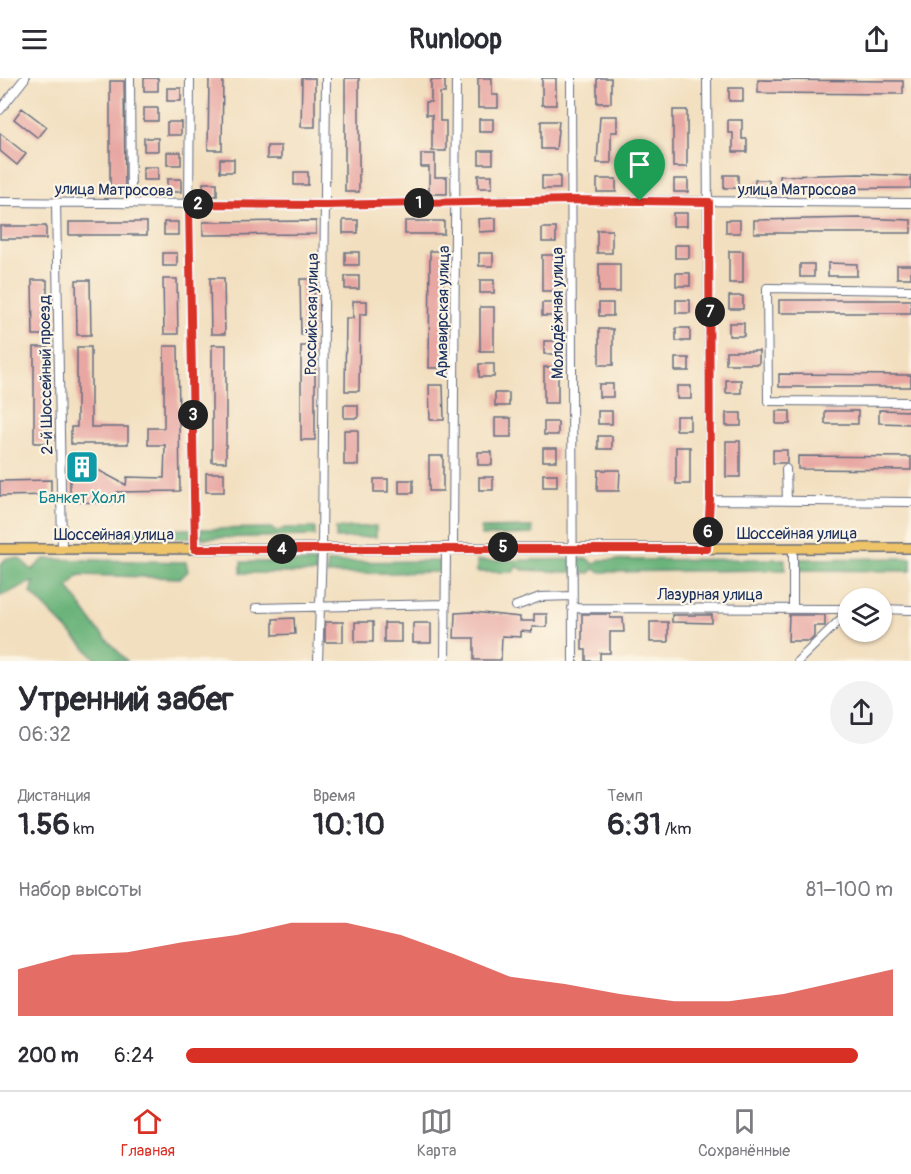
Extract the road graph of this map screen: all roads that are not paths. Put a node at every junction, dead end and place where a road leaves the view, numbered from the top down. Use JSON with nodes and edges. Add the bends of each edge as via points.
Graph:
{"nodes":[{"id":1,"x":25,"y":78,"type":"edge"},
{"id":2,"x":130,"y":78,"type":"edge"},
{"id":3,"x":190,"y":78,"type":"edge"},
{"id":4,"x":326,"y":78,"type":"edge"},
{"id":5,"x":456,"y":78,"type":"edge"},
{"id":6,"x":571,"y":78,"type":"edge"},
{"id":7,"x":707,"y":78,"type":"edge"},
{"id":8,"x":0,"y":110,"type":"edge"},
{"id":9,"x":570,"y":200,"type":"junction"},
{"id":10,"x":0,"y":202,"type":"edge"},
{"id":11,"x":56,"y":202,"type":"junction"},
{"id":12,"x":457,"y":202,"type":"junction"},
{"id":13,"x":709,"y":202,"type":"junction"},
{"id":14,"x":131,"y":203,"type":"junction"},
{"id":15,"x":911,"y":203,"type":"edge"},
{"id":16,"x":189,"y":204,"type":"junction"},
{"id":17,"x":326,"y":205,"type":"junction"},
{"id":18,"x":911,"y":290,"type":"edge"},
{"id":19,"x":911,"y":402,"type":"edge"},
{"id":20,"x":786,"y":469,"type":"dead end"},
{"id":21,"x":710,"y":500,"type":"junction"},
{"id":22,"x":788,"y":501,"type":"junction"},
{"id":23,"x":911,"y":502,"type":"edge"},
{"id":24,"x":449,"y":547,"type":"junction"},
{"id":25,"x":62,"y":548,"type":"junction"},
{"id":26,"x":572,"y":548,"type":"junction"},
{"id":27,"x":911,"y":548,"type":"edge"},
{"id":28,"x":0,"y":549,"type":"edge"},
{"id":29,"x":195,"y":549,"type":"junction"},
{"id":30,"x":707,"y":549,"type":"junction"},
{"id":31,"x":793,"y":549,"type":"junction"},
{"id":32,"x":322,"y":550,"type":"junction"},
{"id":33,"x":572,"y":596,"type":"junction"},
{"id":34,"x":446,"y":604,"type":"junction"},
{"id":35,"x":516,"y":606,"type":"dead end"},
{"id":36,"x":319,"y":607,"type":"junction"},
{"id":37,"x":793,"y":607,"type":"junction"},
{"id":38,"x":256,"y":608,"type":"dead end"},
{"id":39,"x":572,"y":608,"type":"junction"},
{"id":40,"x":838,"y":609,"type":"edge"},
{"id":41,"x":892,"y":609,"type":"edge"},
{"id":42,"x":911,"y":610,"type":"edge"},
{"id":43,"x":838,"y":621,"type":"edge"},
{"id":44,"x":318,"y":661,"type":"edge"},
{"id":45,"x":445,"y":661,"type":"edge"},
{"id":46,"x":573,"y":661,"type":"edge"},
{"id":47,"x":798,"y":661,"type":"edge"}],
"edges":[{"from":1,"to":8,"type":"street"},
{"from":2,"to":14,"type":"street"},
{"from":3,"to":16,"type":"street"},
{"from":4,"to":17,"type":"street","name":"Российская улица"},
{"from":5,"to":12,"type":"street","name":"Армавирская улица"},
{"from":6,"to":9,"type":"street","name":"Молодёжная улица"},
{"from":7,"to":13,"type":"street"},
{"from":9,"to":12,"type":"street","name":"улица Матросова"},
{"from":9,"to":13,"type":"street","name":"улица Матросова"},
{"from":9,"to":26,"type":"street","name":"Молодёжная улица"},
{"from":10,"to":11,"type":"street","name":"улица Матросова"},
{"from":11,"to":14,"type":"street","name":"улица Матросова"},
{"from":11,"to":25,"type":"street","name":"2-й Шоссейный проезд"},
{"from":12,"to":17,"type":"street","name":"улица Матросова"},
{"from":12,"to":24,"type":"street","name":"Армавирская улица"},
{"from":13,"to":15,"type":"street","name":"улица Матросова"},
{"from":13,"to":21,"type":"street"},
{"from":14,"to":16,"type":"street","name":"улица Матросова"},
{"from":16,"to":17,"type":"street","name":"улица Матросова"},
{"from":16,"to":29,"type":"street"},
{"from":17,"to":32,"type":"street","name":"Российская улица"},
{"from":18,"to":19,"type":"street","via":[[767,288],[768,401]]},
{"from":20,"to":22,"type":"street"},
{"from":21,"to":22,"type":"street"},
{"from":21,"to":30,"type":"street"},
{"from":22,"to":23,"type":"street"},
{"from":24,"to":26,"type":"main road","name":"Шоссейная улица"},
{"from":24,"to":32,"type":"main road","name":"Шоссейная улица"},
{"from":24,"to":34,"type":"street","name":"Армавирская улица"},
{"from":25,"to":28,"type":"main road","name":"Шоссейная улица"},
{"from":25,"to":29,"type":"main road","name":"Шоссейная улица"},
{"from":26,"to":30,"type":"main road","name":"Шоссейная улица"},
{"from":26,"to":33,"type":"street","name":"Молодёжная улица"},
{"from":27,"to":31,"type":"main road","name":"Шоссейная улица"},
{"from":29,"to":32,"type":"main road","name":"Шоссейная улица"},
{"from":30,"to":31,"type":"main road","name":"Шоссейная улица"},
{"from":31,"to":37,"type":"street"},
{"from":32,"to":36,"type":"street","name":"Российская улица"},
{"from":33,"to":35,"type":"street","via":[[540,597]]},
{"from":33,"to":39,"type":"street","name":"Молодёжная улица"},
{"from":34,"to":36,"type":"street"},
{"from":34,"to":45,"type":"street","name":"Армавирская улица"},
{"from":36,"to":38,"type":"street"},
{"from":36,"to":44,"type":"street","name":"Российская улица"},
{"from":37,"to":39,"type":"street","name":"Лазурная улица"},
{"from":37,"to":40,"type":"street","name":"Лазурная улица"},
{"from":39,"to":46,"type":"street","name":"Молодёжная улица"},
{"from":41,"to":42,"type":"street"},
{"from":43,"to":47,"type":"street"}]}
